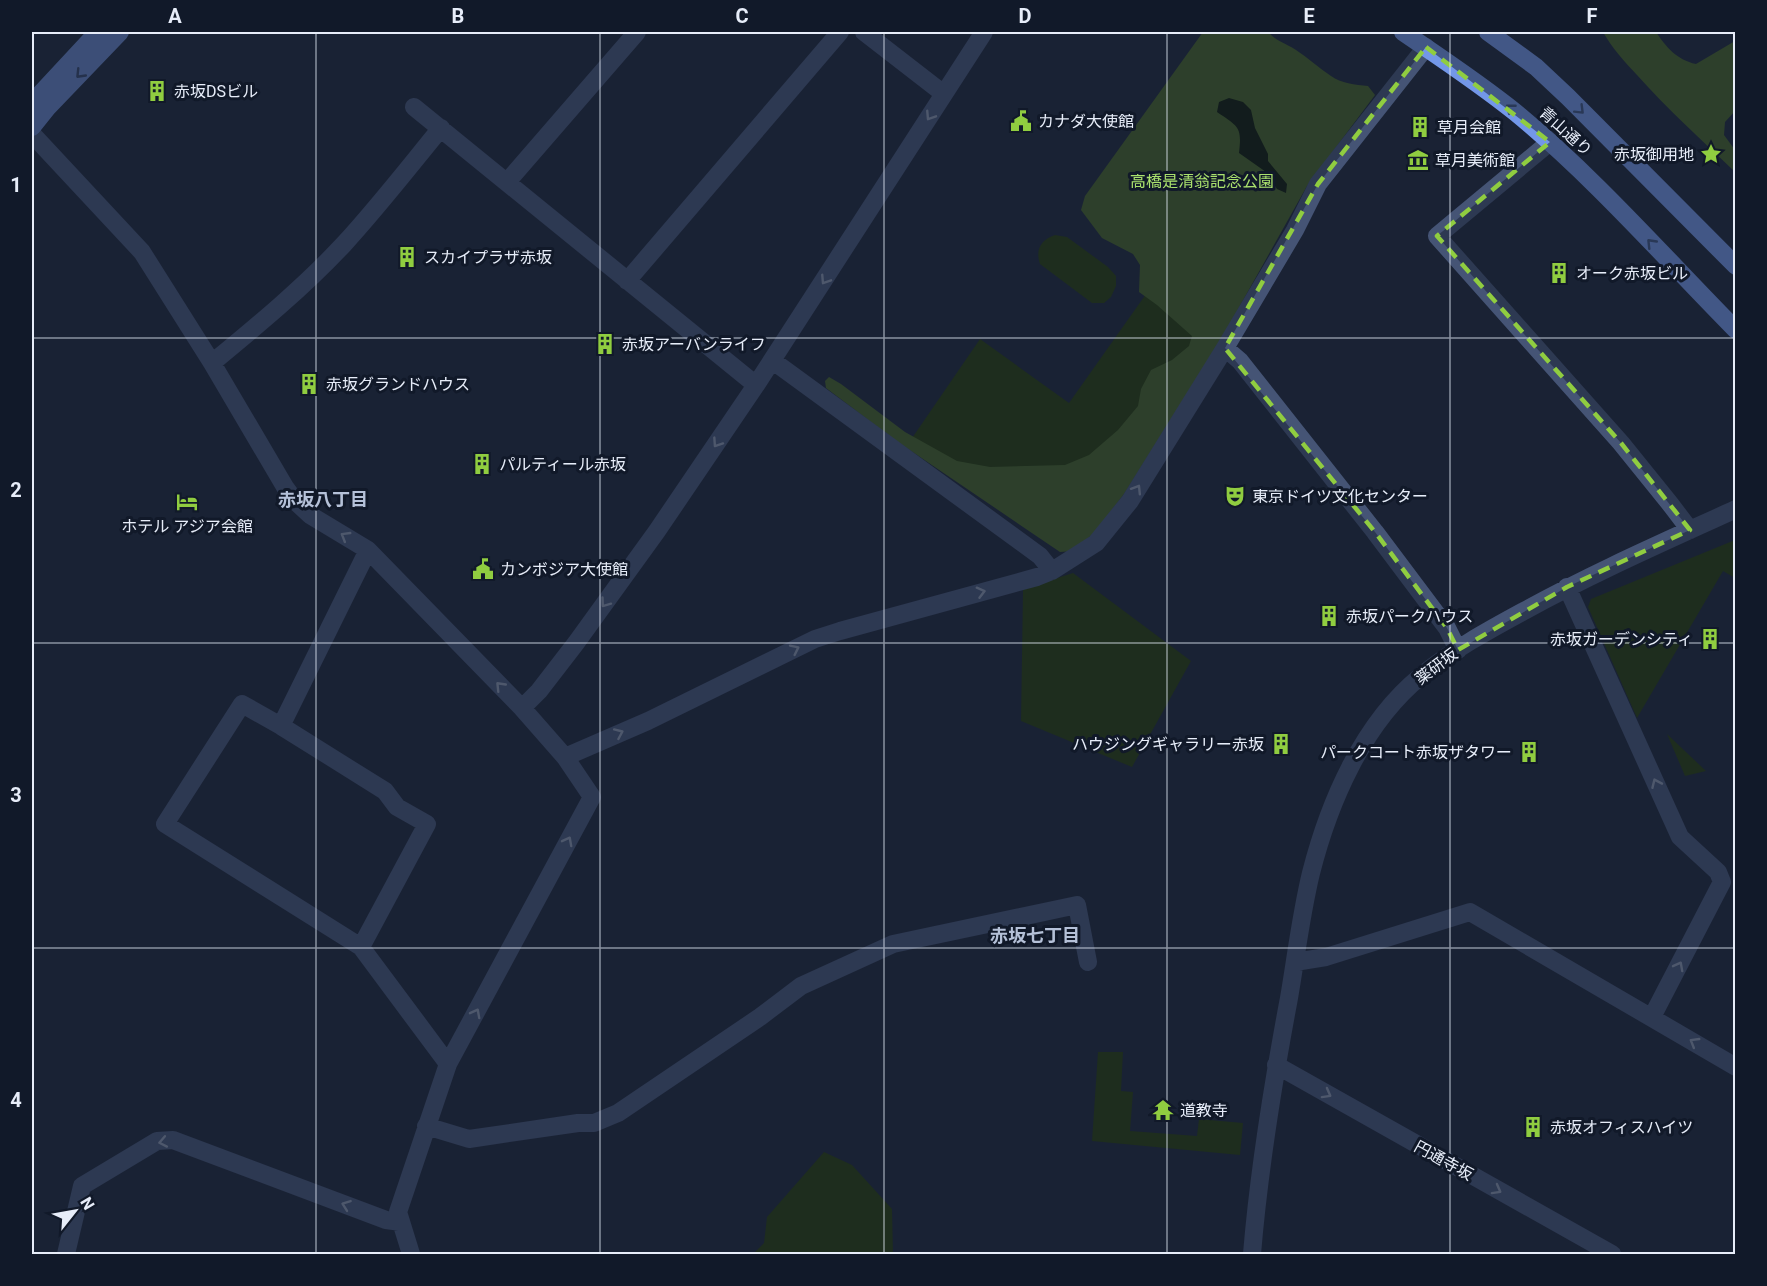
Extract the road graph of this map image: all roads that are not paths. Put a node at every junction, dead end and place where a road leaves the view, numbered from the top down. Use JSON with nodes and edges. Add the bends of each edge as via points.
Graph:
{"nodes":[{"id":1,"x":98,"y":32,"type":"edge"},
{"id":2,"x":120,"y":32,"type":"edge"},
{"id":3,"x":637,"y":32,"type":"edge"},
{"id":4,"x":840,"y":32,"type":"edge"},
{"id":5,"x":864,"y":32,"type":"edge"},
{"id":6,"x":984,"y":32,"type":"edge"},
{"id":7,"x":1403,"y":32,"type":"edge"},
{"id":8,"x":1488,"y":32,"type":"edge"},
{"id":9,"x":1426,"y":47,"type":"junction"},
{"id":10,"x":944,"y":94,"type":"junction"},
{"id":11,"x":32,"y":103,"type":"edge"},
{"id":12,"x":414,"y":107,"type":"dead end"},
{"id":13,"x":32,"y":127,"type":"edge"},
{"id":14,"x":441,"y":128,"type":"junction"},
{"id":15,"x":32,"y":134,"type":"edge"},
{"id":16,"x":1550,"y":142,"type":"junction"},
{"id":17,"x":507,"y":182,"type":"junction"},
{"id":18,"x":1736,"y":266,"type":"edge"},
{"id":19,"x":627,"y":281,"type":"junction"},
{"id":20,"x":1736,"y":330,"type":"edge"},
{"id":21,"x":1225,"y":348,"type":"junction"},
{"id":22,"x":773,"y":361,"type":"junction"},
{"id":23,"x":212,"y":363,"type":"junction"},
{"id":24,"x":756,"y":385,"type":"junction"},
{"id":25,"x":1736,"y":509,"type":"edge"},
{"id":26,"x":1690,"y":530,"type":"junction"},
{"id":27,"x":368,"y":550,"type":"junction"},
{"id":28,"x":1052,"y":571,"type":"junction"},
{"id":29,"x":1567,"y":587,"type":"junction"},
{"id":30,"x":1458,"y":650,"type":"junction"},
{"id":31,"x":522,"y":708,"type":"junction"},
{"id":32,"x":281,"y":726,"type":"junction"},
{"id":33,"x":565,"y":757,"type":"junction"},
{"id":34,"x":361,"y":947,"type":"junction"},
{"id":35,"x":1088,"y":962,"type":"dead end"},
{"id":36,"x":1295,"y":962,"type":"junction"},
{"id":37,"x":1652,"y":1017,"type":"junction"},
{"id":38,"x":448,"y":1064,"type":"junction"},
{"id":39,"x":1276,"y":1065,"type":"junction"},
{"id":40,"x":1736,"y":1067,"type":"edge"},
{"id":41,"x":426,"y":1126,"type":"junction"},
{"id":42,"x":401,"y":1222,"type":"junction"},
{"id":43,"x":66,"y":1254,"type":"edge"},
{"id":44,"x":411,"y":1254,"type":"edge"},
{"id":45,"x":1252,"y":1254,"type":"edge"},
{"id":46,"x":1612,"y":1254,"type":"edge"}],
"edges":[{"from":1,"to":11,"type":"main road"},
{"from":2,"to":13,"type":"main road","one_way":true},
{"from":3,"to":17,"type":"street"},
{"from":4,"to":19,"type":"street"},
{"from":5,"to":10,"type":"street"},
{"from":6,"to":10,"type":"street"},
{"from":7,"to":9,"type":"highway","name":"青山通り"},
{"from":8,"to":18,"type":"highway","name":"青山通り","one_way":true,"via":[[1536,67]]},
{"from":16,"to":9,"type":"highway","name":"青山通り","one_way":true,"via":[[1490,92]]},
{"from":9,"to":21,"type":"street","via":[[1318,184]]},
{"from":10,"to":22,"type":"street","one_way":true},
{"from":12,"to":14,"type":"street"},
{"from":14,"to":17,"type":"street"},
{"from":14,"to":23,"type":"street","via":[[345,243]]},
{"from":15,"to":23,"type":"street","via":[[142,252]]},
{"from":20,"to":16,"type":"highway","name":"青山通り","one_way":true},
{"from":16,"to":26,"type":"street","via":[[1437,236],[1621,443]]},
{"from":17,"to":19,"type":"street"},
{"from":19,"to":24,"type":"street"},
{"from":28,"to":21,"type":"street","one_way":true,"via":[[1096,543],[1130,501]]},
{"from":21,"to":30,"type":"street","via":[[1246,369],[1375,532],[1447,628]]},
{"from":22,"to":24,"type":"street"},
{"from":22,"to":28,"type":"street","via":[[1040,556]]},
{"from":27,"to":23,"type":"street","one_way":true,"via":[[296,502]]},
{"from":24,"to":31,"type":"street","one_way":true,"via":[[576,643]]},
{"from":25,"to":26,"type":"street","name":"薬研坂"},
{"from":26,"to":29,"type":"street","name":"薬研坂"},
{"from":31,"to":27,"type":"street","one_way":true},
{"from":27,"to":32,"type":"street"},
{"from":33,"to":28,"type":"street","one_way":true,"via":[[815,639]]},
{"from":29,"to":30,"type":"street","name":"薬研坂"},
{"from":37,"to":29,"type":"street","one_way":true,"via":[[1722,882],[1721,876],[1680,837]]},
{"from":30,"to":36,"type":"street","name":"薬研坂","via":[[1421,675],[1390,704],[1364,740],[1324,830],[1311,873]]},
{"from":31,"to":33,"type":"street"},
{"from":32,"to":34,"type":"street","via":[[386,791],[397,807],[427,824]]},
{"from":32,"to":34,"type":"street","via":[[242,704],[165,824]]},
{"from":38,"to":33,"type":"street","one_way":true,"via":[[592,797]]},
{"from":34,"to":38,"type":"street"},
{"from":35,"to":41,"type":"street","via":[[1077,905],[893,944],[801,986],[618,1113],[594,1123],[469,1138]]},
{"from":36,"to":37,"type":"street","via":[[1326,957],[1470,912]]},
{"from":36,"to":39,"type":"street","name":"薬研坂"},
{"from":40,"to":37,"type":"street","one_way":true},
{"from":38,"to":41,"type":"street"},
{"from":39,"to":45,"type":"street","name":"薬研坂"},
{"from":39,"to":46,"type":"street","name":"円通寺坂","one_way":true},
{"from":41,"to":42,"type":"street","via":[[398,1212]]},
{"from":42,"to":43,"type":"street","one_way":true,"via":[[386,1220],[165,1140],[157,1141],[82,1186]]},
{"from":42,"to":44,"type":"street"}]}
